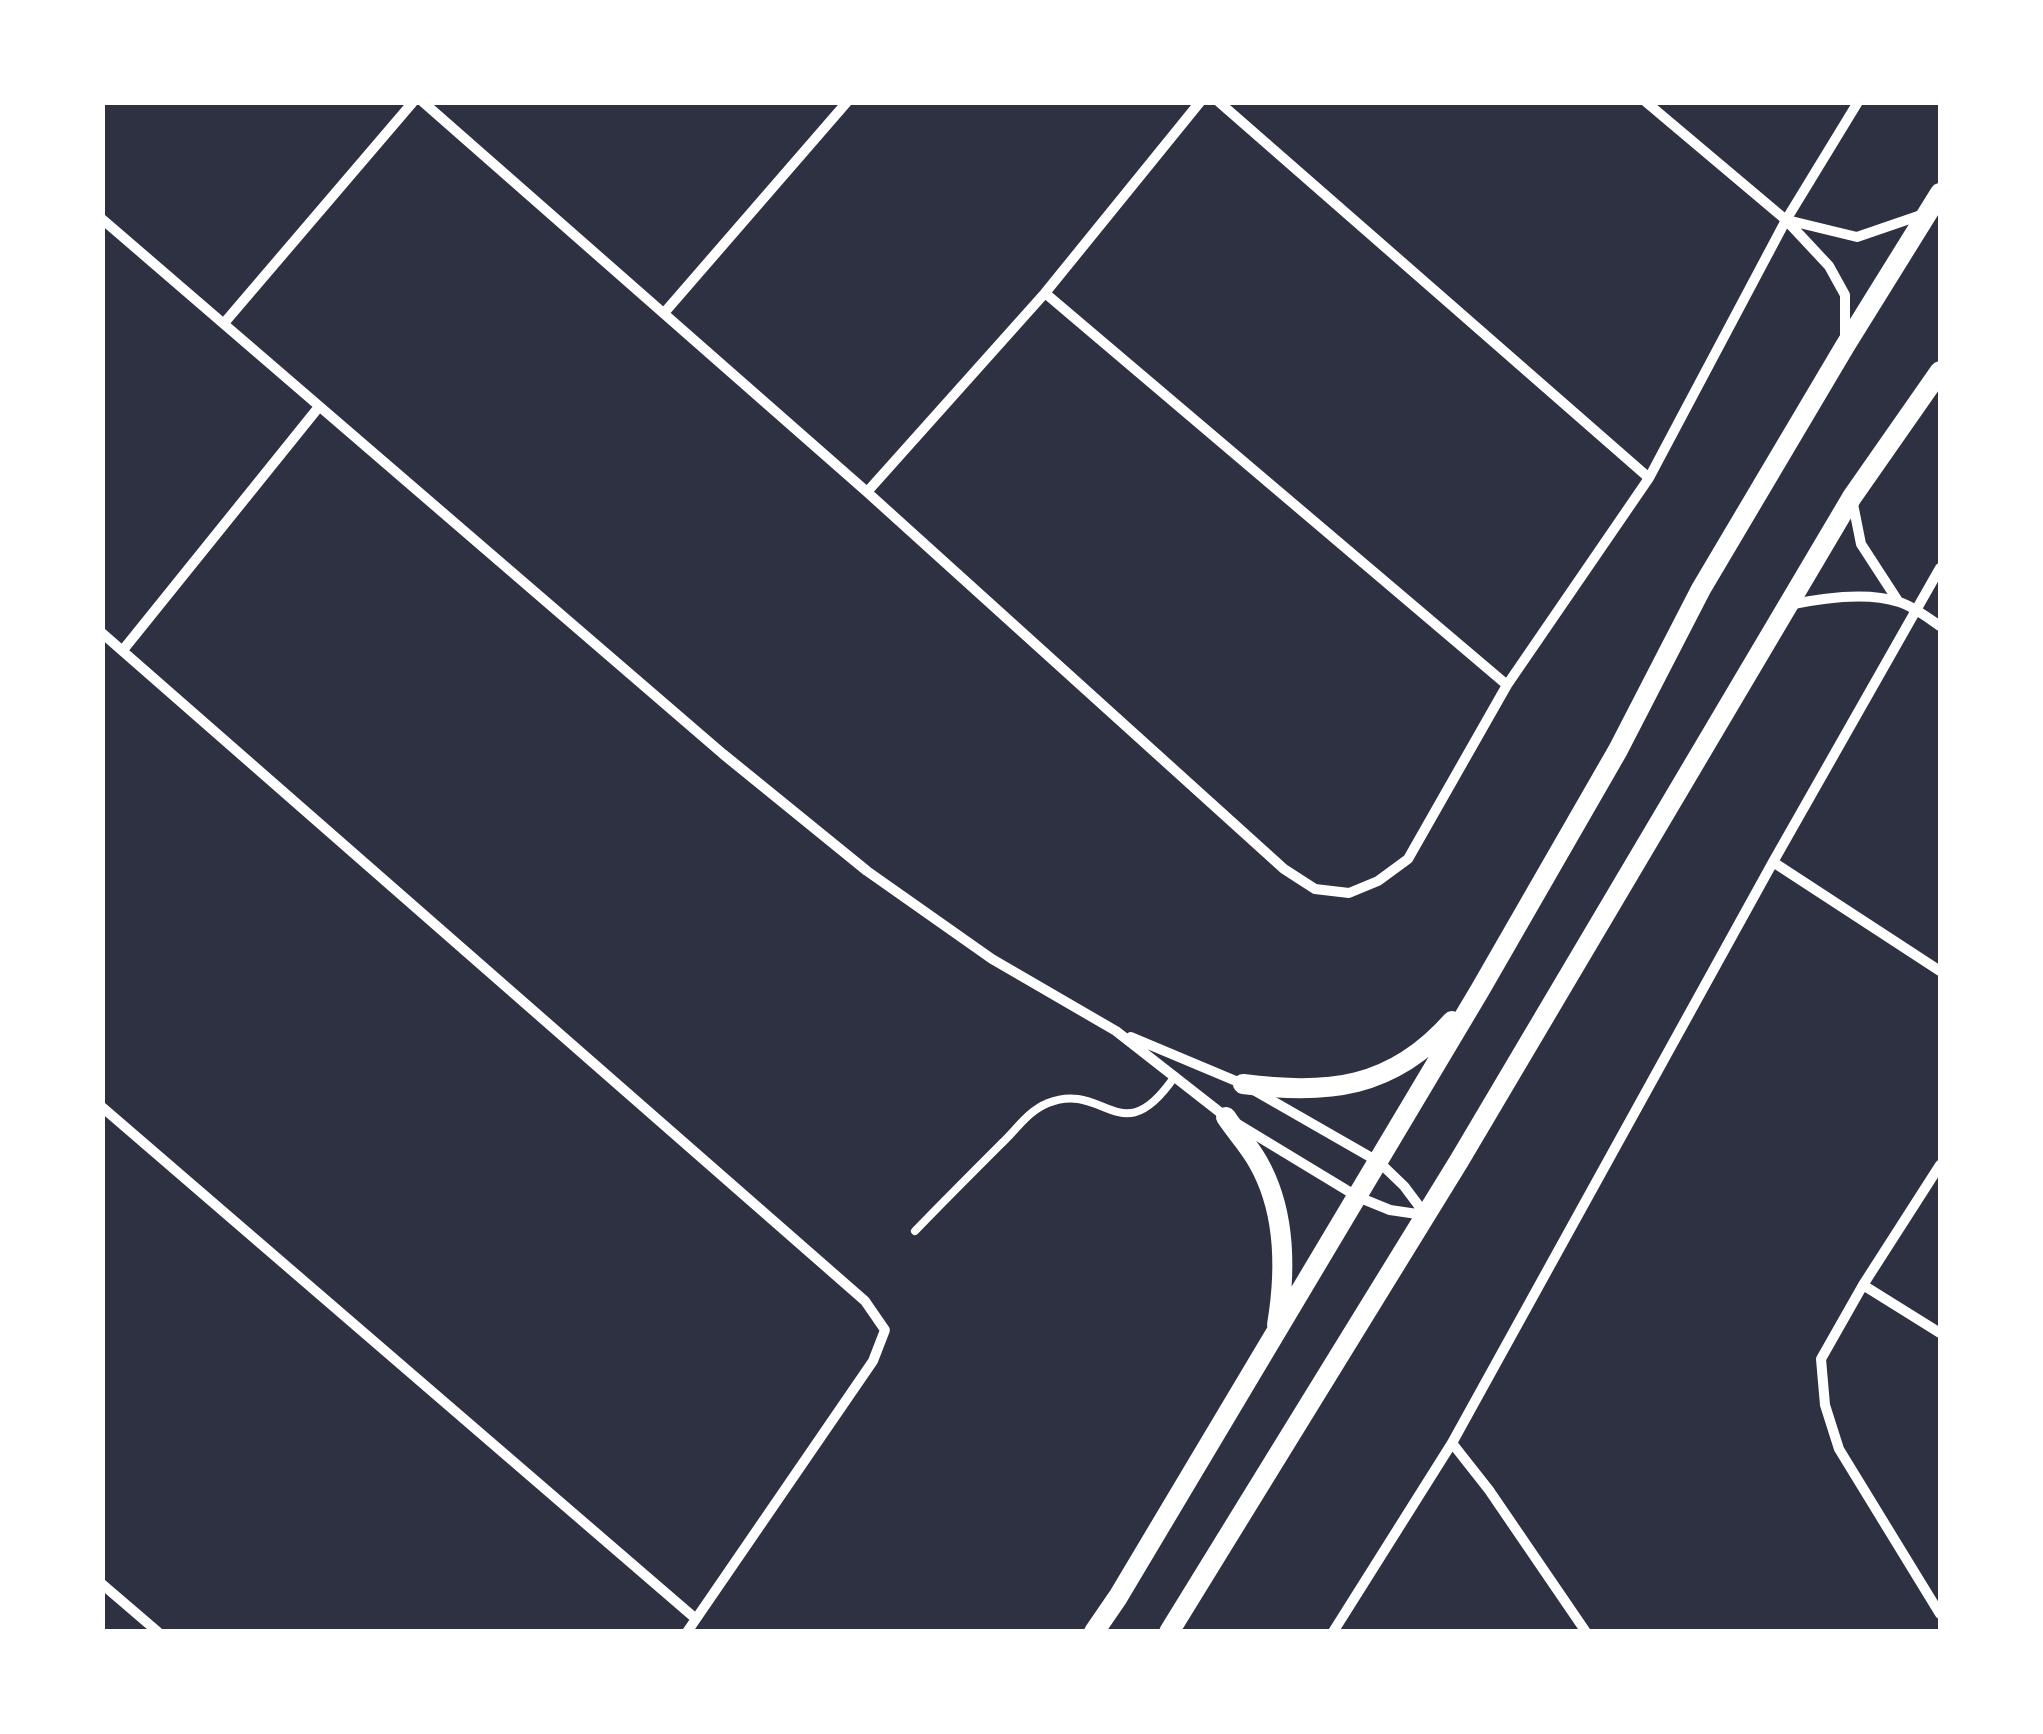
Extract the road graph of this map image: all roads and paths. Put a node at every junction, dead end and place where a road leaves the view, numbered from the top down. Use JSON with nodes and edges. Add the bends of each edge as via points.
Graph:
{"nodes":[{"id":1,"x":413,"y":102,"type":"edge"},
{"id":2,"x":423,"y":102,"type":"edge"},
{"id":3,"x":846,"y":102,"type":"edge"},
{"id":4,"x":1200,"y":102,"type":"edge"},
{"id":5,"x":1219,"y":102,"type":"edge"},
{"id":6,"x":1646,"y":102,"type":"edge"},
{"id":7,"x":1858,"y":102,"type":"edge"},
{"id":8,"x":1940,"y":193,"type":"edge"},
{"id":9,"x":1929,"y":212,"type":"junction"},
{"id":10,"x":102,"y":219,"type":"edge"},
{"id":11,"x":1786,"y":220,"type":"junction"},
{"id":12,"x":1044,"y":293,"type":"junction"},
{"id":13,"x":664,"y":312,"type":"junction"},
{"id":14,"x":225,"y":322,"type":"junction"},
{"id":15,"x":1845,"y":346,"type":"junction"},
{"id":16,"x":1940,"y":370,"type":"edge"},
{"id":17,"x":318,"y":408,"type":"junction"},
{"id":18,"x":1649,"y":478,"type":"junction"},
{"id":19,"x":868,"y":492,"type":"junction"},
{"id":20,"x":1852,"y":497,"type":"junction"},
{"id":21,"x":1940,"y":568,"type":"edge"},
{"id":22,"x":1898,"y":601,"type":"junction"},
{"id":23,"x":1786,"y":606,"type":"junction"},
{"id":24,"x":1916,"y":611,"type":"junction"},
{"id":25,"x":1940,"y":626,"type":"edge"},
{"id":26,"x":102,"y":632,"type":"edge"},
{"id":27,"x":124,"y":650,"type":"junction"},
{"id":28,"x":1507,"y":686,"type":"junction"},
{"id":29,"x":1773,"y":862,"type":"junction"},
{"id":30,"x":1940,"y":971,"type":"edge"},
{"id":31,"x":1480,"y":990,"type":"junction"},
{"id":32,"x":1116,"y":1031,"type":"junction"},
{"id":33,"x":1174,"y":1076,"type":"junction"},
{"id":34,"x":1242,"y":1084,"type":"junction"},
{"id":35,"x":102,"y":1108,"type":"edge"},
{"id":36,"x":1226,"y":1116,"type":"junction"},
{"id":37,"x":1379,"y":1162,"type":"junction"},
{"id":38,"x":1940,"y":1164,"type":"edge"},
{"id":39,"x":1358,"y":1197,"type":"junction"},
{"id":40,"x":1426,"y":1216,"type":"junction"},
{"id":41,"x":915,"y":1230,"type":"dead end"},
{"id":42,"x":1863,"y":1286,"type":"junction"},
{"id":43,"x":1940,"y":1333,"type":"edge"},
{"id":44,"x":1276,"y":1337,"type":"junction"},
{"id":45,"x":1452,"y":1443,"type":"junction"},
{"id":46,"x":102,"y":1584,"type":"edge"},
{"id":47,"x":1940,"y":1614,"type":"edge"},
{"id":48,"x":696,"y":1619,"type":"junction"},
{"id":49,"x":158,"y":1632,"type":"edge"},
{"id":50,"x":688,"y":1632,"type":"edge"},
{"id":51,"x":1094,"y":1632,"type":"edge"},
{"id":52,"x":1169,"y":1632,"type":"edge"},
{"id":53,"x":1334,"y":1632,"type":"edge"},
{"id":54,"x":1586,"y":1632,"type":"edge"}],
"edges":[{"from":1,"to":14,"type":"street"},
{"from":2,"to":13,"type":"street"},
{"from":3,"to":13,"type":"street"},
{"from":4,"to":12,"type":"street"},
{"from":5,"to":18,"type":"street"},
{"from":6,"to":11,"type":"street"},
{"from":7,"to":11,"type":"street"},
{"from":8,"to":9,"type":"main road"},
{"from":9,"to":11,"type":"street","via":[[1856,236]]},
{"from":9,"to":15,"type":"main road"},
{"from":10,"to":14,"type":"street"},
{"from":11,"to":15,"type":"street","via":[[1838,278],[1845,295]]},
{"from":11,"to":18,"type":"street"},
{"from":12,"to":19,"type":"street"},
{"from":12,"to":28,"type":"street"},
{"from":13,"to":19,"type":"street"},
{"from":14,"to":17,"type":"street"},
{"from":15,"to":31,"type":"main road","via":[[1701,589],[1618,750]]},
{"from":16,"to":20,"type":"main road"},
{"from":17,"to":27,"type":"street"},
{"from":17,"to":32,"type":"street","via":[[866,871],[992,958]]},
{"from":18,"to":28,"type":"street"},
{"from":19,"to":28,"type":"street","via":[[1284,869],[1315,889],[1349,893],[1408,859]]},
{"from":20,"to":22,"type":"street","via":[[1860,544]]},
{"from":20,"to":23,"type":"main road"},
{"from":21,"to":24,"type":"street"},
{"from":22,"to":23,"type":"street","via":[[1848,598]]},
{"from":22,"to":24,"type":"street"},
{"from":23,"to":40,"type":"main road"},
{"from":24,"to":25,"type":"street"},
{"from":24,"to":29,"type":"street"},
{"from":26,"to":27,"type":"street"},
{"from":27,"to":48,"type":"street","via":[[865,1301],[885,1330],[873,1361]]},
{"from":29,"to":30,"type":"street"},
{"from":29,"to":45,"type":"street"},
{"from":31,"to":34,"type":"main road","via":[[1442,1033],[1399,1066],[1349,1086],[1295,1091]]},
{"from":31,"to":37,"type":"main road"},
{"from":32,"to":33,"type":"street"},
{"from":32,"to":34,"type":"street"},
{"from":33,"to":36,"type":"street"},
{"from":33,"to":41,"type":"lane","via":[[1140,1112],[1071,1098],[1034,1110]]},
{"from":34,"to":37,"type":"street"},
{"from":35,"to":48,"type":"street"},
{"from":36,"to":39,"type":"street"},
{"from":36,"to":44,"type":"main road","via":[[1260,1164],[1279,1220],[1285,1279]]},
{"from":37,"to":39,"type":"main road"},
{"from":37,"to":40,"type":"street"},
{"from":38,"to":42,"type":"street"},
{"from":39,"to":40,"type":"street"},
{"from":39,"to":44,"type":"main road"},
{"from":40,"to":52,"type":"main road"},
{"from":42,"to":43,"type":"street"},
{"from":42,"to":47,"type":"street","via":[[1821,1359],[1825,1405],[1839,1449]]},
{"from":44,"to":51,"type":"main road"},
{"from":45,"to":53,"type":"street"},
{"from":45,"to":54,"type":"street"},
{"from":46,"to":49,"type":"street"},
{"from":48,"to":50,"type":"street"}]}
